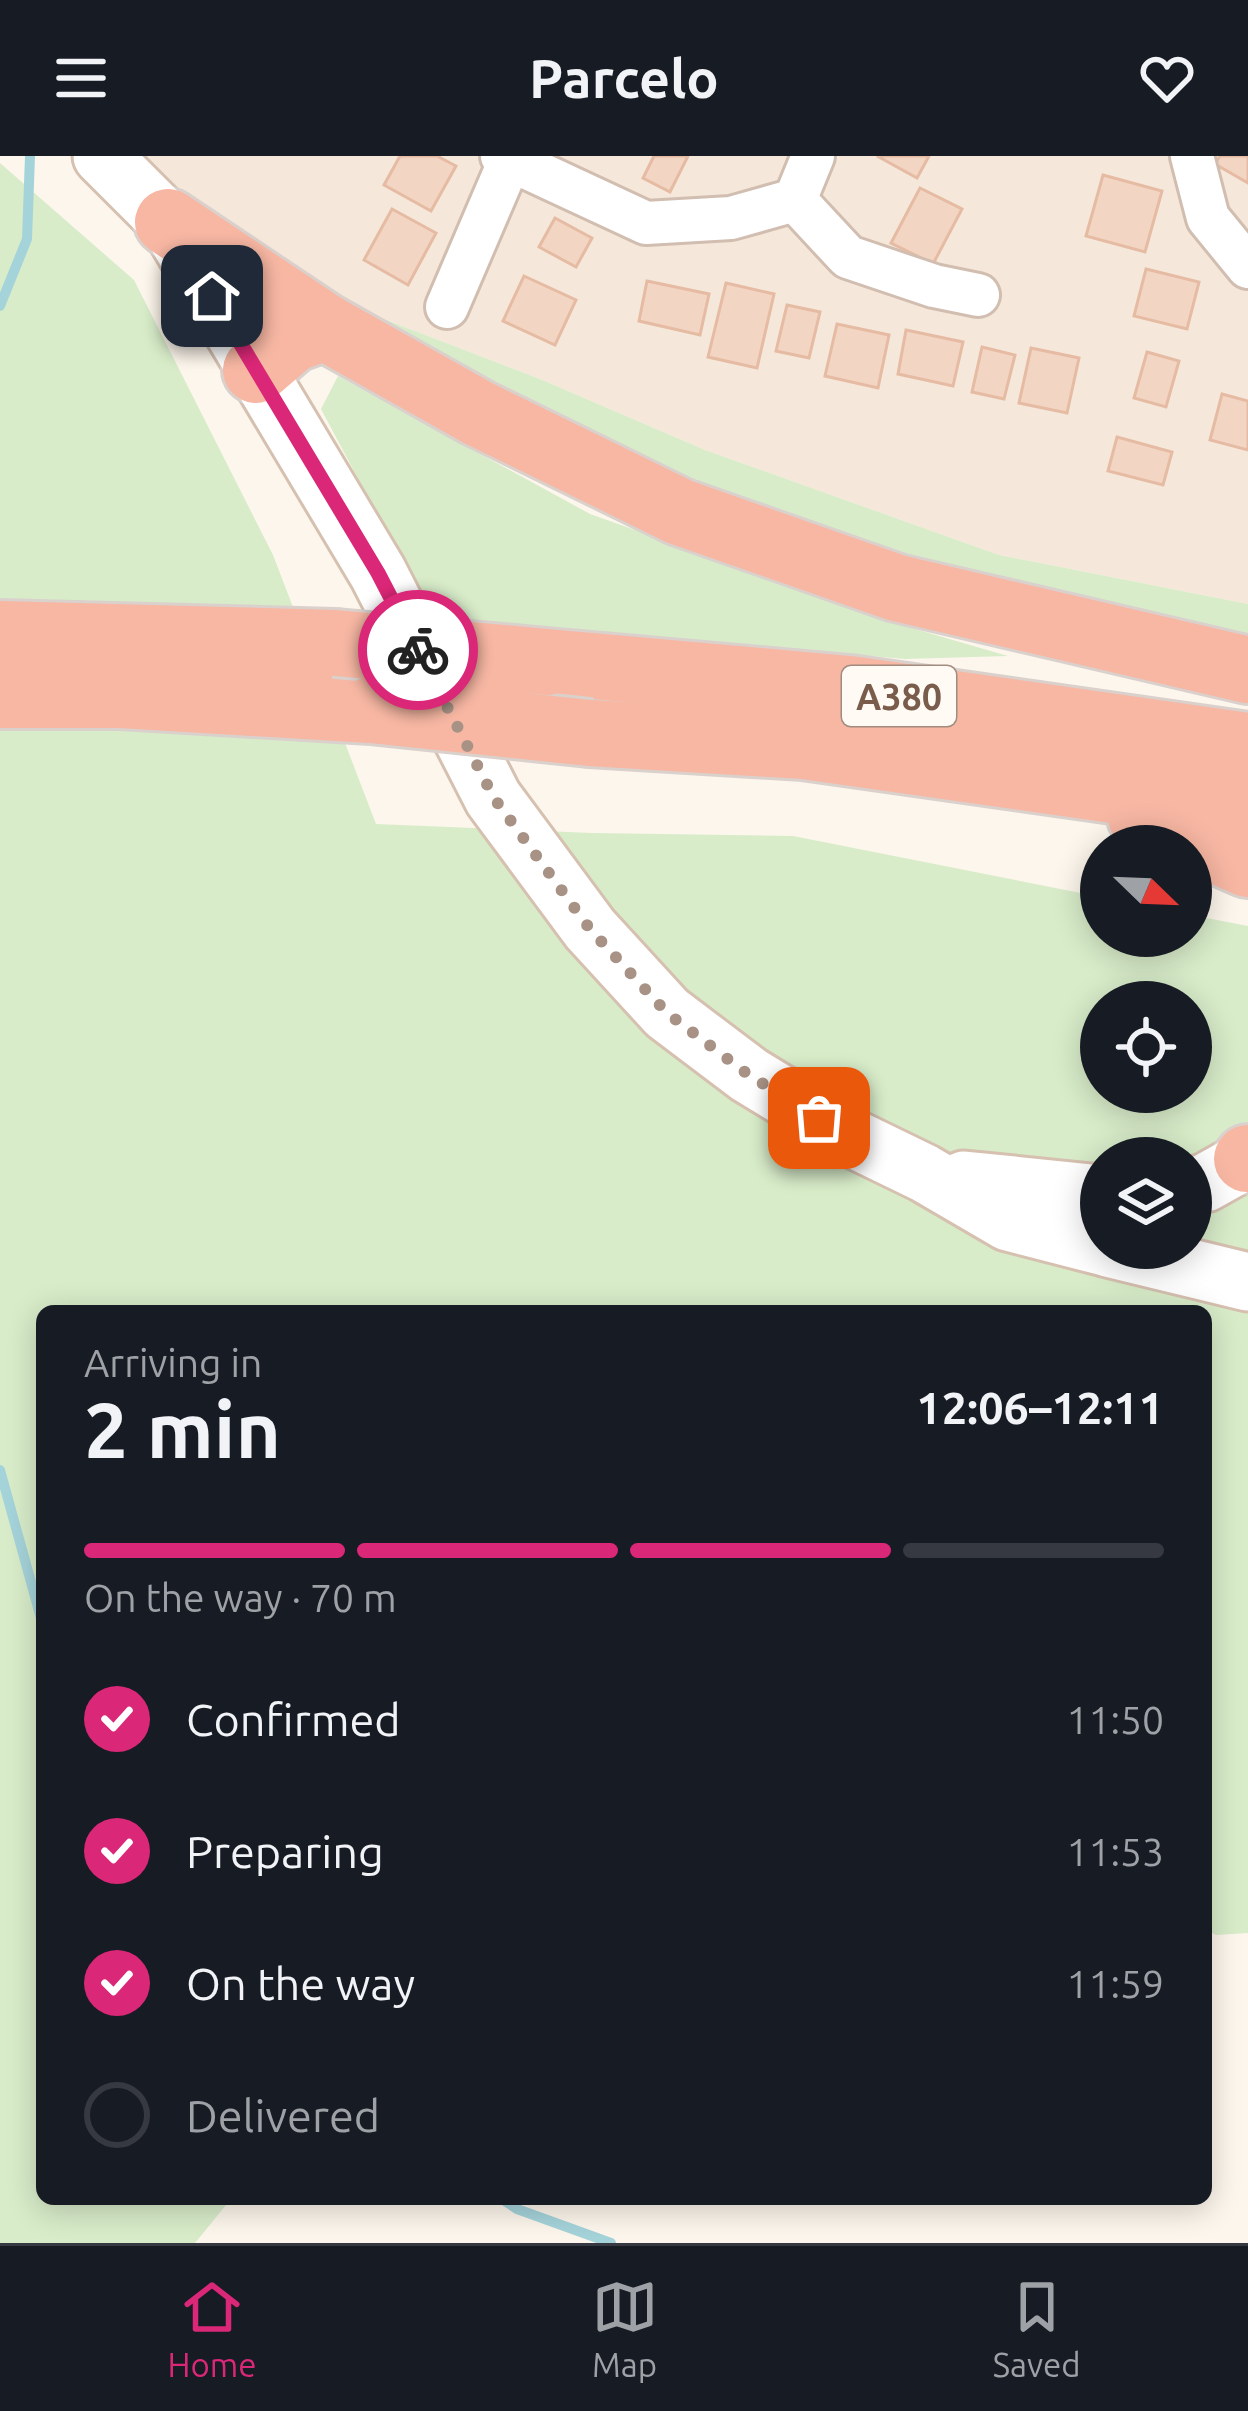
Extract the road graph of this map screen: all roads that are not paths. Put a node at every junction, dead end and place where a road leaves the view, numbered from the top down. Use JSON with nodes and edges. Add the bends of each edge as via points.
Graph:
{"nodes":[{"id":1,"x":102,"y":156,"type":"edge"},
{"id":2,"x":813,"y":156,"type":"edge"},
{"id":3,"x":1192,"y":156,"type":"edge"},
{"id":4,"x":506,"y":158,"type":"edge"},
{"id":5,"x":795,"y":200,"type":"junction"},
{"id":6,"x":168,"y":222,"type":"junction"},
{"id":7,"x":1248,"y":267,"type":"edge"},
{"id":8,"x":978,"y":295,"type":"dead end"},
{"id":9,"x":447,"y":307,"type":"dead end"},
{"id":10,"x":325,"y":327,"type":"junction"},
{"id":11,"x":256,"y":370,"type":"junction"},
{"id":12,"x":0,"y":634,"type":"edge"},
{"id":13,"x":1248,"y":670,"type":"edge"},
{"id":14,"x":0,"y":695,"type":"edge"},
{"id":15,"x":1248,"y":746,"type":"edge"},
{"id":16,"x":1045,"y":778,"type":"junction"},
{"id":17,"x":1248,"y":809,"type":"edge"},
{"id":18,"x":1248,"y":864,"type":"edge"},
{"id":19,"x":1248,"y":1158,"type":"edge"},
{"id":20,"x":924,"y":1173,"type":"junction"},
{"id":21,"x":1212,"y":1179,"type":"edge"},
{"id":22,"x":1080,"y":1192,"type":"edge"},
{"id":23,"x":1080,"y":1241,"type":"edge"},
{"id":24,"x":1195,"y":1269,"type":"edge"},
{"id":25,"x":1248,"y":1282,"type":"edge"}],
"edges":[{"from":1,"to":6,"type":"main road"},
{"from":2,"to":5,"type":"street"},
{"from":3,"to":7,"type":"street","via":[[1208,218]]},
{"from":4,"to":5,"type":"street","via":[[646,224],[731,218]]},
{"from":4,"to":9,"type":"street"},
{"from":5,"to":8,"type":"street","via":[[848,257]]},
{"from":6,"to":10,"type":"highway"},
{"from":6,"to":11,"type":"main road"},
{"from":10,"to":11,"type":"highway","via":[[292,339]]},
{"from":10,"to":13,"type":"highway","via":[[680,512],[897,588]]},
{"from":11,"to":20,"type":"main road","via":[[378,573],[494,798],[590,929],[667,1013],[749,1075]]},
{"from":12,"to":15,"type":"highway","number":"A380","bridge":true,"via":[[335,643],[849,689]]},
{"from":14,"to":16,"type":"highway","number":"A380","bridge":true,"via":[[370,710],[803,746]]},
{"from":16,"to":17,"type":"highway","number":"A380"},
{"from":16,"to":18,"type":"highway"},
{"from":19,"to":21,"type":"main road"},
{"from":20,"to":22,"type":"main road"},
{"from":20,"to":23,"type":"main road","via":[[1008,1222]]},
{"from":24,"to":25,"type":"main road"}]}
